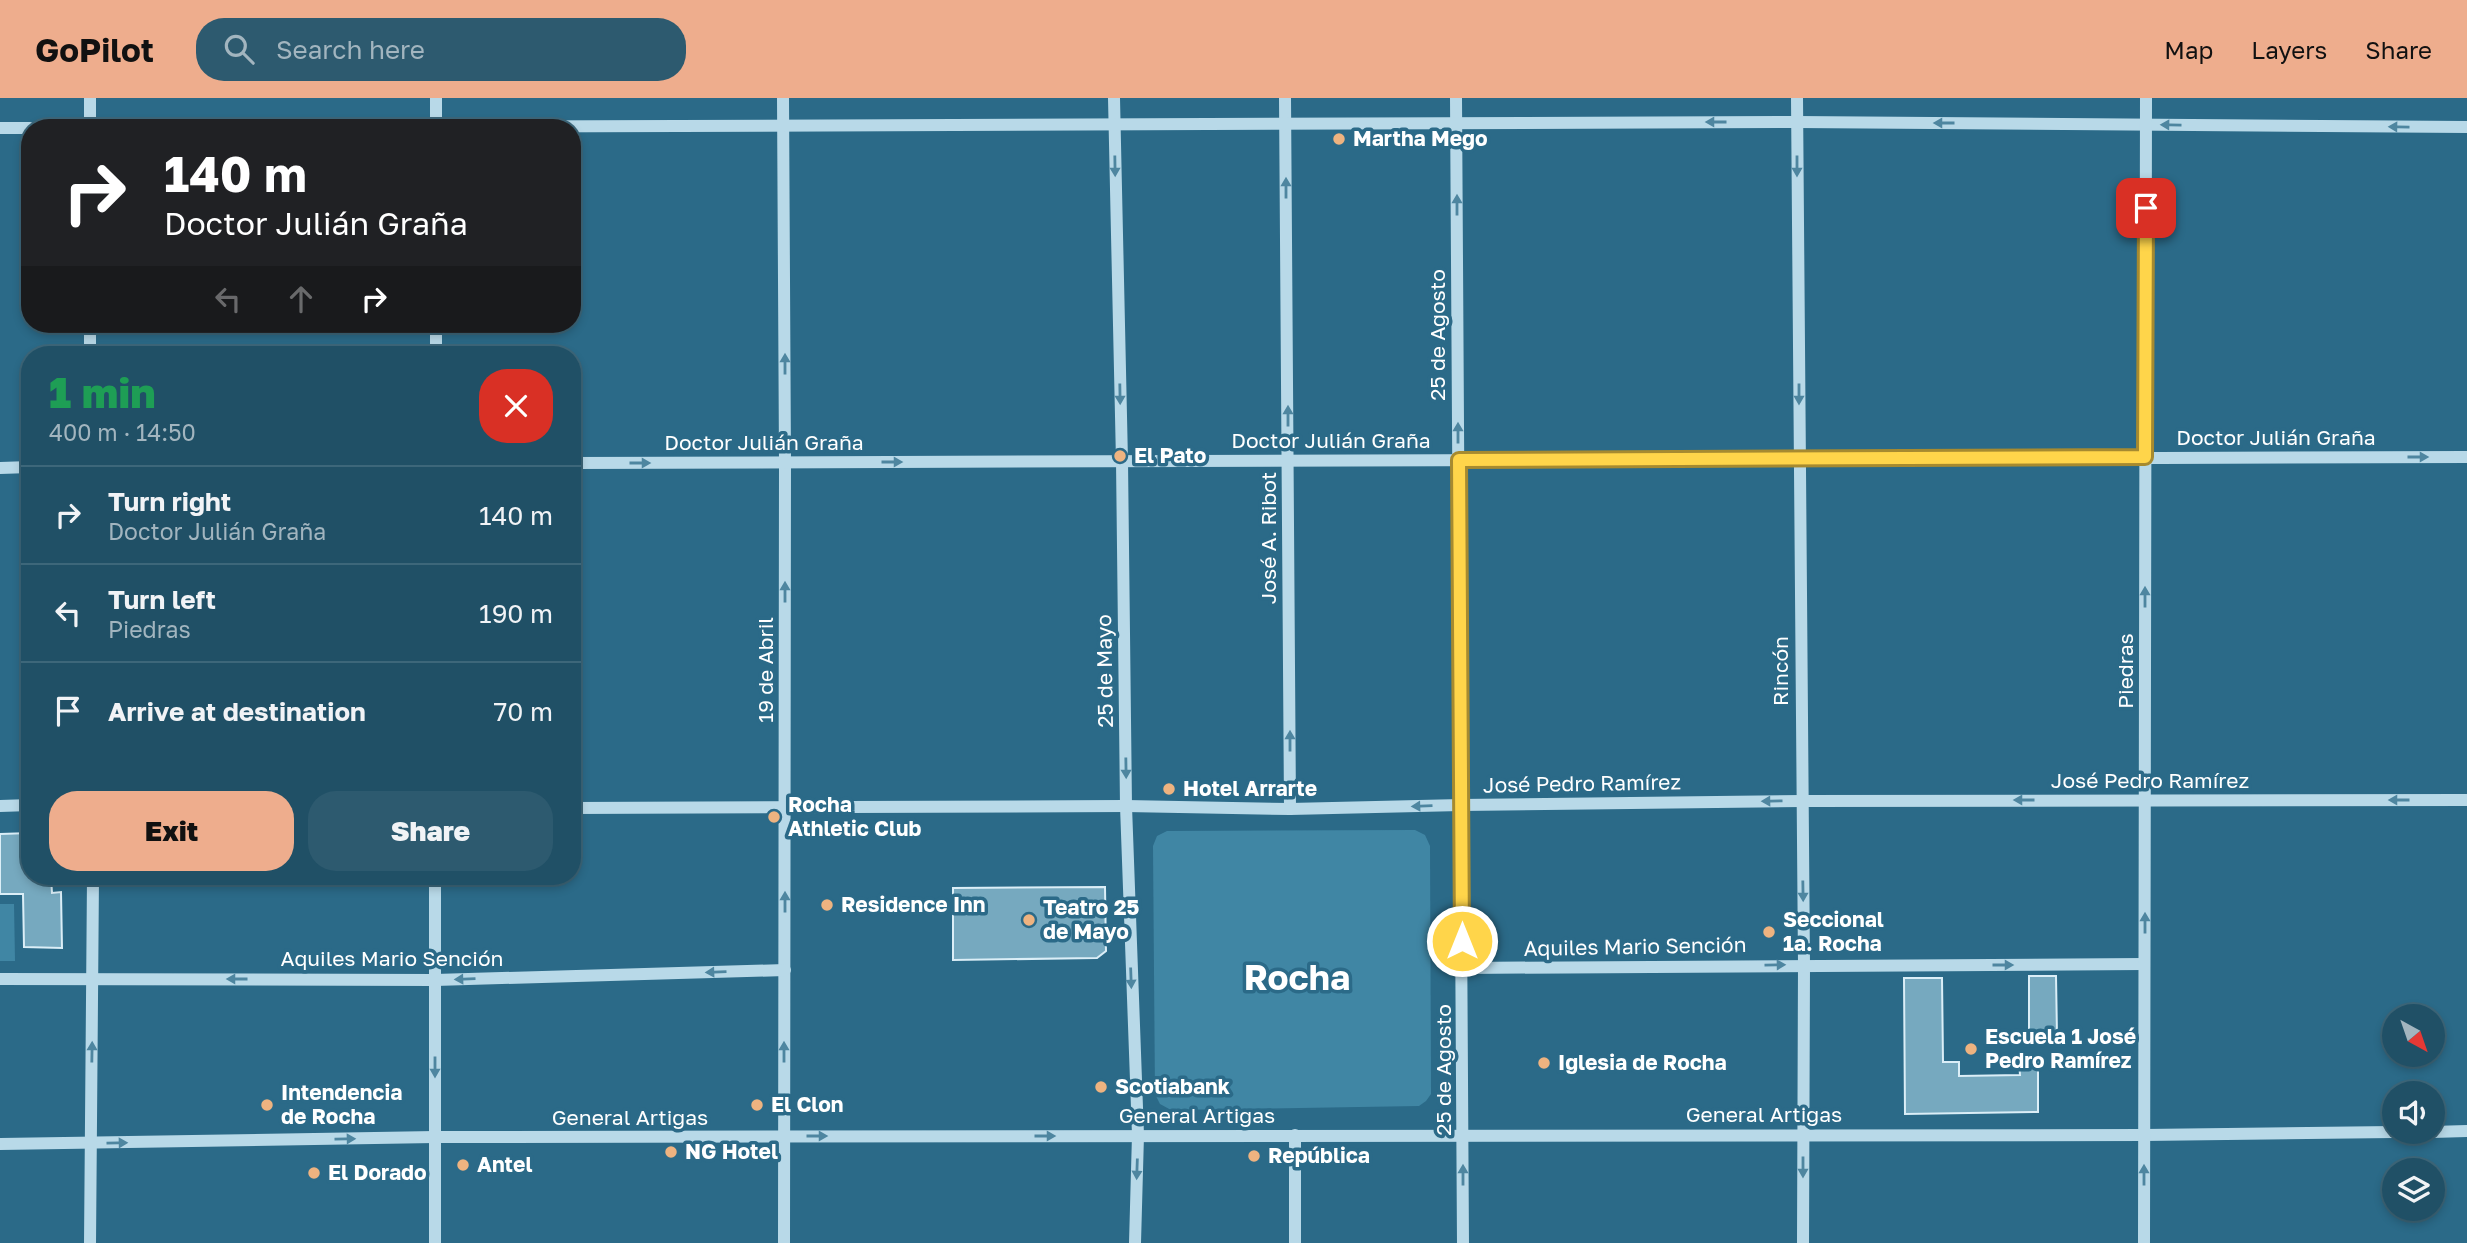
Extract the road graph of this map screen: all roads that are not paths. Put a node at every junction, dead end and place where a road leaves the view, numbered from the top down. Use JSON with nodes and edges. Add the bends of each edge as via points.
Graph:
{"nodes":[{"id":1,"x":90,"y":98,"type":"edge"},
{"id":2,"x":436,"y":98,"type":"edge"},
{"id":3,"x":783,"y":98,"type":"edge"},
{"id":4,"x":1114,"y":98,"type":"edge"},
{"id":5,"x":1285,"y":98,"type":"edge"},
{"id":6,"x":1456,"y":98,"type":"edge"},
{"id":7,"x":1797,"y":98,"type":"edge"},
{"id":8,"x":2146,"y":98,"type":"edge"},
{"id":9,"x":90,"y":119,"type":"edge"},
{"id":10,"x":436,"y":119,"type":"edge"},
{"id":11,"x":1797,"y":122,"type":"junction"},
{"id":12,"x":1114,"y":123,"type":"junction"},
{"id":13,"x":1456,"y":123,"type":"junction"},
{"id":14,"x":1285,"y":124,"type":"junction"},
{"id":15,"x":2146,"y":125,"type":"junction"},
{"id":16,"x":783,"y":126,"type":"junction"},
{"id":17,"x":581,"y":127,"type":"edge"},
{"id":18,"x":2467,"y":127,"type":"edge"},
{"id":19,"x":0,"y":128,"type":"edge"},
{"id":20,"x":21,"y":128,"type":"edge"},
{"id":21,"x":2145,"y":457,"type":"junction"},
{"id":22,"x":2467,"y":457,"type":"edge"},
{"id":23,"x":1799,"y":459,"type":"junction"},
{"id":24,"x":1288,"y":460,"type":"junction"},
{"id":25,"x":1459,"y":460,"type":"junction"},
{"id":26,"x":1122,"y":461,"type":"junction"},
{"id":27,"x":581,"y":463,"type":"edge"},
{"id":28,"x":785,"y":463,"type":"junction"},
{"id":29,"x":21,"y":467,"type":"edge"},
{"id":30,"x":0,"y":468,"type":"edge"},
{"id":31,"x":2145,"y":800,"type":"junction"},
{"id":32,"x":2467,"y":800,"type":"edge"},
{"id":33,"x":1802,"y":801,"type":"junction"},
{"id":34,"x":21,"y":805,"type":"edge"},
{"id":35,"x":1461,"y":805,"type":"junction"},
{"id":36,"x":0,"y":806,"type":"edge"},
{"id":37,"x":1126,"y":806,"type":"junction"},
{"id":38,"x":581,"y":807,"type":"edge"},
{"id":39,"x":785,"y":807,"type":"junction"},
{"id":40,"x":1290,"y":809,"type":"junction"},
{"id":41,"x":93,"y":885,"type":"edge"},
{"id":42,"x":435,"y":885,"type":"edge"},
{"id":43,"x":2144,"y":964,"type":"junction"},
{"id":44,"x":1804,"y":965,"type":"junction"},
{"id":45,"x":1462,"y":968,"type":"junction"},
{"id":46,"x":785,"y":970,"type":"junction"},
{"id":47,"x":93,"y":978,"type":"junction"},
{"id":48,"x":0,"y":979,"type":"edge"},
{"id":49,"x":435,"y":980,"type":"junction"},
{"id":50,"x":2467,"y":1131,"type":"edge"},
{"id":51,"x":2382,"y":1132,"type":"edge"},
{"id":52,"x":2445,"y":1132,"type":"edge"},
{"id":53,"x":1464,"y":1134,"type":"junction"},
{"id":54,"x":1138,"y":1135,"type":"junction"},
{"id":55,"x":1295,"y":1135,"type":"junction"},
{"id":56,"x":1803,"y":1135,"type":"junction"},
{"id":57,"x":2144,"y":1135,"type":"junction"},
{"id":58,"x":784,"y":1136,"type":"junction"},
{"id":59,"x":435,"y":1138,"type":"junction"},
{"id":60,"x":90,"y":1143,"type":"junction"},
{"id":61,"x":0,"y":1144,"type":"edge"},
{"id":62,"x":90,"y":1243,"type":"edge"},
{"id":63,"x":435,"y":1243,"type":"edge"},
{"id":64,"x":784,"y":1243,"type":"edge"},
{"id":65,"x":1135,"y":1243,"type":"edge"},
{"id":66,"x":1295,"y":1243,"type":"edge"},
{"id":67,"x":1463,"y":1243,"type":"edge"},
{"id":68,"x":1803,"y":1243,"type":"edge"},
{"id":69,"x":2144,"y":1243,"type":"edge"}],
"edges":[{"from":1,"to":9,"type":"street"},
{"from":2,"to":10,"type":"street"},
{"from":3,"to":16,"type":"street","name":"19 de Abril"},
{"from":4,"to":12,"type":"street","name":"25 de Mayo"},
{"from":5,"to":14,"type":"street","name":"José A. Ribot"},
{"from":6,"to":13,"type":"street","name":"25 de Agosto"},
{"from":7,"to":11,"type":"street","name":"Rincón"},
{"from":8,"to":15,"type":"street","name":"Piedras"},
{"from":11,"to":13,"type":"street","one_way":true},
{"from":15,"to":11,"type":"street","one_way":true},
{"from":11,"to":23,"type":"street","name":"Rincón","one_way":true},
{"from":12,"to":14,"type":"street"},
{"from":12,"to":16,"type":"street"},
{"from":12,"to":26,"type":"street","name":"25 de Mayo","one_way":true},
{"from":13,"to":14,"type":"street"},
{"from":25,"to":13,"type":"street","name":"25 de Agosto","one_way":true},
{"from":24,"to":14,"type":"street","name":"José A. Ribot","one_way":true},
{"from":18,"to":15,"type":"street","one_way":true},
{"from":15,"to":21,"type":"street","name":"Piedras"},
{"from":16,"to":17,"type":"street"},
{"from":28,"to":16,"type":"street","name":"19 de Abril","one_way":true},
{"from":19,"to":20,"type":"street"},
{"from":21,"to":22,"type":"street","name":"Doctor Julián Graña","one_way":true},
{"from":21,"to":23,"type":"street","name":"Doctor Julián Graña"},
{"from":31,"to":21,"type":"street","name":"Piedras","one_way":true},
{"from":23,"to":25,"type":"street","name":"Doctor Julián Graña"},
{"from":23,"to":33,"type":"street","name":"Rincón"},
{"from":24,"to":25,"type":"street","name":"Doctor Julián Graña"},
{"from":24,"to":26,"type":"street","name":"Doctor Julián Graña"},
{"from":40,"to":24,"type":"street","name":"José A. Ribot","one_way":true},
{"from":25,"to":35,"type":"street","name":"25 de Agosto"},
{"from":28,"to":26,"type":"street","name":"Doctor Julián Graña","one_way":true},
{"from":26,"to":37,"type":"street","name":"25 de Mayo","one_way":true},
{"from":27,"to":28,"type":"street","name":"Doctor Julián Graña","one_way":true},
{"from":39,"to":28,"type":"street","name":"19 de Abril","one_way":true},
{"from":29,"to":30,"type":"street"},
{"from":32,"to":31,"type":"street","name":"José Pedro Ramírez","one_way":true},
{"from":31,"to":33,"type":"street","name":"José Pedro Ramírez","one_way":true},
{"from":43,"to":31,"type":"street","name":"Piedras","one_way":true},
{"from":33,"to":35,"type":"street","name":"José Pedro Ramírez","one_way":true},
{"from":33,"to":44,"type":"street","name":"Rincón","one_way":true},
{"from":34,"to":36,"type":"street"},
{"from":35,"to":40,"type":"street","name":"José Pedro Ramírez","one_way":true},
{"from":35,"to":45,"type":"street","name":"25 de Agosto"},
{"from":37,"to":39,"type":"street","name":"José Pedro Ramírez"},
{"from":37,"to":40,"type":"street","name":"José Pedro Ramírez"},
{"from":37,"to":54,"type":"street","name":"25 de Mayo","one_way":true},
{"from":38,"to":39,"type":"street","name":"José Pedro Ramírez"},
{"from":46,"to":39,"type":"street","name":"19 de Abril","one_way":true},
{"from":41,"to":47,"type":"street"},
{"from":42,"to":49,"type":"street"},
{"from":44,"to":43,"type":"street","name":"Aquiles Mario Sención","one_way":true},
{"from":43,"to":57,"type":"street","name":"Piedras"},
{"from":45,"to":44,"type":"street","name":"Aquiles Mario Sención","one_way":true},
{"from":44,"to":56,"type":"street","name":"Rincón"},
{"from":45,"to":53,"type":"street","name":"25 de Agosto"},
{"from":46,"to":49,"type":"street","name":"Aquiles Mario Sención","one_way":true},
{"from":58,"to":46,"type":"street","name":"19 de Abril","one_way":true},
{"from":47,"to":48,"type":"street","name":"Aquiles Mario Sención"},
{"from":49,"to":47,"type":"street","name":"Aquiles Mario Sención","one_way":true},
{"from":60,"to":47,"type":"street","one_way":true},
{"from":49,"to":59,"type":"street","one_way":true},
{"from":50,"to":52,"type":"street"},
{"from":51,"to":57,"type":"street","name":"General Artigas"},
{"from":53,"to":55,"type":"street","name":"General Artigas"},
{"from":53,"to":56,"type":"street","name":"General Artigas"},
{"from":67,"to":53,"type":"street","name":"25 de Agosto","one_way":true},
{"from":54,"to":55,"type":"street","name":"General Artigas"},
{"from":58,"to":54,"type":"street","name":"General Artigas","one_way":true},
{"from":54,"to":65,"type":"street","name":"25 de Mayo","one_way":true},
{"from":55,"to":66,"type":"street"},
{"from":56,"to":57,"type":"street","name":"General Artigas"},
{"from":56,"to":68,"type":"street","name":"Rincón","one_way":true},
{"from":69,"to":57,"type":"street","name":"Piedras","one_way":true},
{"from":58,"to":59,"type":"street","name":"General Artigas"},
{"from":58,"to":64,"type":"street","name":"19 de Abril"},
{"from":60,"to":59,"type":"street","name":"General Artigas","one_way":true},
{"from":59,"to":63,"type":"street"},
{"from":60,"to":61,"type":"street","name":"General Artigas"},
{"from":60,"to":62,"type":"street"}]}
